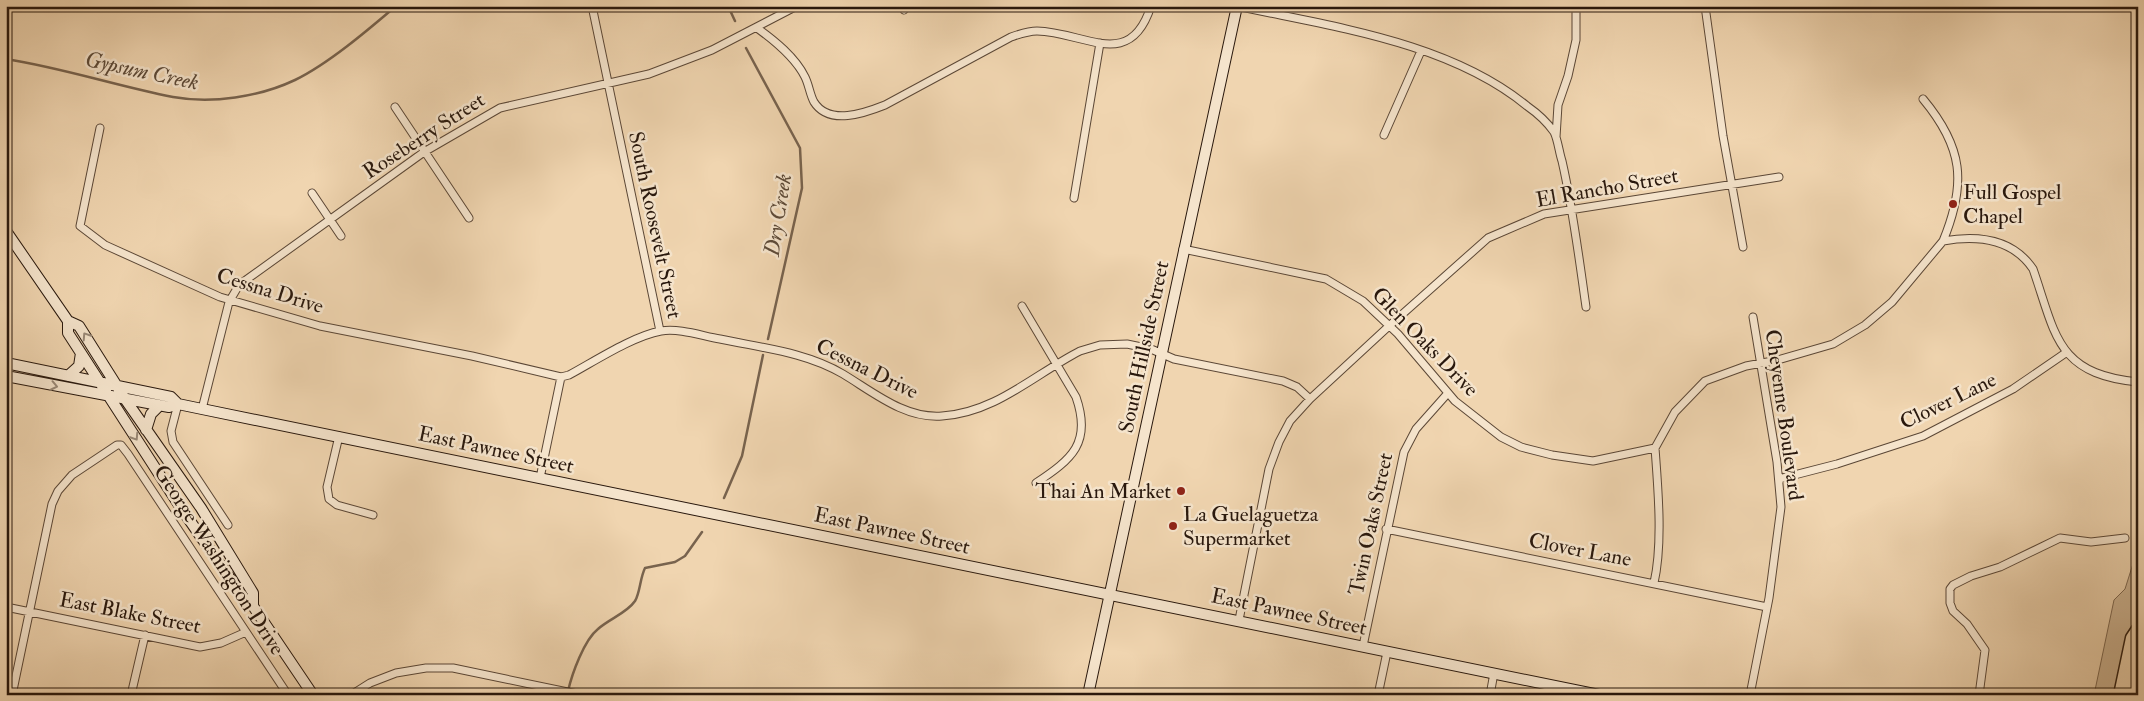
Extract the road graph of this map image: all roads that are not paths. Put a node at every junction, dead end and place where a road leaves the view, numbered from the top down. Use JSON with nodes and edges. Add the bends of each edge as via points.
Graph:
{"nodes":[{"id":1,"x":592,"y":6,"type":"edge"},
{"id":2,"x":797,"y":6,"type":"edge"},
{"id":3,"x":1151,"y":6,"type":"edge"},
{"id":4,"x":1237,"y":6,"type":"edge"},
{"id":5,"x":1576,"y":6,"type":"edge"},
{"id":6,"x":1705,"y":6,"type":"edge"},
{"id":7,"x":757,"y":28,"type":"junction"},
{"id":8,"x":1100,"y":43,"type":"junction"},
{"id":9,"x":1421,"y":51,"type":"junction"},
{"id":10,"x":608,"y":82,"type":"junction"},
{"id":11,"x":1923,"y":99,"type":"dead end"},
{"id":12,"x":395,"y":107,"type":"dead end"},
{"id":13,"x":100,"y":128,"type":"dead end"},
{"id":14,"x":1384,"y":135,"type":"dead end"},
{"id":15,"x":1556,"y":140,"type":"junction"},
{"id":16,"x":424,"y":152,"type":"junction"},
{"id":17,"x":1779,"y":177,"type":"dead end"},
{"id":18,"x":1732,"y":185,"type":"junction"},
{"id":19,"x":312,"y":193,"type":"dead end"},
{"id":20,"x":1074,"y":198,"type":"dead end"},
{"id":21,"x":1572,"y":210,"type":"junction"},
{"id":22,"x":469,"y":218,"type":"dead end"},
{"id":23,"x":331,"y":220,"type":"junction"},
{"id":24,"x":6,"y":231,"type":"edge"},
{"id":25,"x":342,"y":236,"type":"dead end"},
{"id":26,"x":1944,"y":241,"type":"junction"},
{"id":27,"x":1743,"y":247,"type":"dead end"},
{"id":28,"x":1183,"y":248,"type":"junction"},
{"id":29,"x":231,"y":300,"type":"junction"},
{"id":30,"x":1022,"y":306,"type":"dead end"},
{"id":31,"x":1586,"y":307,"type":"dead end"},
{"id":32,"x":1753,"y":317,"type":"dead end"},
{"id":33,"x":68,"y":321,"type":"junction"},
{"id":34,"x":1389,"y":326,"type":"junction"},
{"id":35,"x":660,"y":331,"type":"junction"},
{"id":36,"x":2067,"y":352,"type":"junction"},
{"id":37,"x":81,"y":353,"type":"junction"},
{"id":38,"x":1162,"y":354,"type":"junction"},
{"id":39,"x":6,"y":363,"type":"edge"},
{"id":40,"x":1760,"y":363,"type":"junction"},
{"id":41,"x":1056,"y":365,"type":"junction"},
{"id":42,"x":6,"y":376,"type":"edge"},
{"id":43,"x":68,"y":376,"type":"junction"},
{"id":44,"x":561,"y":377,"type":"junction"},
{"id":45,"x":2138,"y":382,"type":"edge"},
{"id":46,"x":101,"y":383,"type":"junction"},
{"id":47,"x":116,"y":386,"type":"junction"},
{"id":48,"x":1448,"y":394,"type":"junction"},
{"id":49,"x":108,"y":396,"type":"junction"},
{"id":50,"x":125,"y":399,"type":"junction"},
{"id":51,"x":1310,"y":399,"type":"junction"},
{"id":52,"x":178,"y":404,"type":"junction"},
{"id":53,"x":159,"y":406,"type":"junction"},
{"id":54,"x":202,"y":409,"type":"junction"},
{"id":55,"x":146,"y":430,"type":"junction"},
{"id":56,"x":339,"y":436,"type":"junction"},
{"id":57,"x":1655,"y":448,"type":"junction"},
{"id":58,"x":540,"y":478,"type":"junction"},
{"id":59,"x":1779,"y":479,"type":"junction"},
{"id":60,"x":1036,"y":483,"type":"dead end"},
{"id":61,"x":373,"y":514,"type":"dead end"},
{"id":62,"x":228,"y":524,"type":"dead end"},
{"id":63,"x":1386,"y":529,"type":"junction"},
{"id":64,"x":2126,"y":538,"type":"dead end"},
{"id":65,"x":1654,"y":583,"type":"junction"},
{"id":66,"x":1110,"y":595,"type":"junction"},
{"id":67,"x":253,"y":606,"type":"junction"},
{"id":68,"x":6,"y":607,"type":"edge"},
{"id":69,"x":1767,"y":607,"type":"junction"},
{"id":70,"x":29,"y":611,"type":"junction"},
{"id":71,"x":1239,"y":620,"type":"junction"},
{"id":72,"x":2138,"y":629,"type":"edge"},
{"id":73,"x":246,"y":632,"type":"junction"},
{"id":74,"x":145,"y":635,"type":"junction"},
{"id":75,"x":1363,"y":646,"type":"junction"},
{"id":76,"x":1387,"y":652,"type":"junction"},
{"id":77,"x":2138,"y":655,"type":"edge"},
{"id":78,"x":1494,"y":673,"type":"junction"},
{"id":79,"x":12,"y":695,"type":"edge"},
{"id":80,"x":131,"y":695,"type":"edge"},
{"id":81,"x":288,"y":695,"type":"edge"},
{"id":82,"x":313,"y":695,"type":"edge"},
{"id":83,"x":351,"y":695,"type":"edge"},
{"id":84,"x":582,"y":695,"type":"edge"},
{"id":85,"x":1088,"y":695,"type":"edge"},
{"id":86,"x":1378,"y":695,"type":"edge"},
{"id":87,"x":1490,"y":695,"type":"edge"},
{"id":88,"x":1600,"y":695,"type":"edge"},
{"id":89,"x":1750,"y":695,"type":"edge"},
{"id":90,"x":1979,"y":695,"type":"edge"},
{"id":91,"x":2120,"y":695,"type":"edge"},
{"id":92,"x":2129,"y":695,"type":"edge"}],
"edges":[{"from":1,"to":10,"type":"street","name":"South Roosevelt Street"},
{"from":2,"to":7,"type":"street","name":"Roseberry Street"},
{"from":3,"to":8,"type":"street","via":[[1147,20],[1130,40]]},
{"from":4,"to":9,"type":"street","via":[[1363,33]]},
{"from":4,"to":28,"type":"main road","name":"South Hillside Street"},
{"from":5,"to":15,"type":"street","via":[[1576,40],[1558,105]]},
{"from":6,"to":18,"type":"street"},
{"from":7,"to":8,"type":"street","via":[[789,55],[805,77],[814,103],[827,114],[841,115],[864,114],[885,105],[1011,37],[1027,32],[1060,34]]},
{"from":7,"to":10,"type":"street","name":"Roseberry Street","via":[[712,50],[648,74]]},
{"from":8,"to":20,"type":"street"},
{"from":9,"to":14,"type":"street"},
{"from":9,"to":15,"type":"street","via":[[1494,82],[1543,119]]},
{"from":10,"to":16,"type":"street","name":"Roseberry Street","via":[[500,108]]},
{"from":10,"to":35,"type":"street","name":"South Roosevelt Street"},
{"from":11,"to":26,"type":"street","via":[[1938,118],[1955,150],[1958,185],[1954,216]]},
{"from":12,"to":16,"type":"street"},
{"from":13,"to":29,"type":"street","name":"Cessna Drive","via":[[80,226],[105,245]]},
{"from":15,"to":21,"type":"street"},
{"from":16,"to":22,"type":"street"},
{"from":16,"to":23,"type":"street","name":"Roseberry Street"},
{"from":17,"to":18,"type":"street","name":"El Rancho Street"},
{"from":18,"to":21,"type":"street","name":"El Rancho Street"},
{"from":18,"to":27,"type":"street"},
{"from":19,"to":23,"type":"street"},
{"from":21,"to":31,"type":"street"},
{"from":21,"to":34,"type":"street","name":"El Rancho Street","via":[[1544,214],[1488,238]]},
{"from":23,"to":25,"type":"street"},
{"from":23,"to":29,"type":"street","name":"Roseberry Street","via":[[239,285]]},
{"from":24,"to":33,"type":"main road"},
{"from":26,"to":36,"type":"street","via":[[1964,238],[1996,241],[2026,258],[2033,269],[2053,330]]},
{"from":26,"to":40,"type":"street","via":[[1892,302],[1865,325],[1833,344]]},
{"from":28,"to":34,"type":"street","name":"Glen Oaks Drive","via":[[1326,279],[1363,301]]},
{"from":28,"to":38,"type":"main road","name":"South Hillside Street"},
{"from":29,"to":44,"type":"street","name":"Cessna Drive","via":[[320,326]]},
{"from":29,"to":54,"type":"street","name":"Roseberry Street"},
{"from":30,"to":41,"type":"street"},
{"from":32,"to":40,"type":"street","name":"Cheyenne Boulevard"},
{"from":33,"to":37,"type":"main road","via":[[68,333]]},
{"from":47,"to":33,"type":"main road","one_way":true,"via":[[79,326]]},
{"from":34,"to":48,"type":"street","name":"Glen Oaks Drive"},
{"from":34,"to":51,"type":"street","name":"El Rancho Street"},
{"from":35,"to":41,"type":"street","name":"Cessna Drive","via":[[672,330],[806,357],[841,372],[894,405],[927,416],[977,410]]},
{"from":35,"to":44,"type":"street","name":"South Roosevelt Street","via":[[642,336]]},
{"from":36,"to":45,"type":"street","via":[[2094,373]]},
{"from":36,"to":59,"type":"street","name":"Clover Lane","via":[[2013,389],[1923,436]]},
{"from":37,"to":43,"type":"main road","via":[[79,366]]},
{"from":37,"to":46,"type":"main road"},
{"from":38,"to":41,"type":"street","name":"Cessna Drive","via":[[1127,344],[1106,344],[1080,351]]},
{"from":38,"to":51,"type":"street","name":"Cessna Drive","via":[[1182,361],[1282,380],[1297,387]]},
{"from":38,"to":66,"type":"main road","name":"South Hillside Street"},
{"from":39,"to":43,"type":"main road","name":"East Pawnee Street"},
{"from":40,"to":57,"type":"street","via":[[1705,381],[1675,412]]},
{"from":40,"to":59,"type":"street","name":"Cheyenne Boulevard"},
{"from":41,"to":60,"type":"street","via":[[1076,398],[1082,429],[1077,446],[1064,464]]},
{"from":42,"to":49,"type":"main road","name":"East Pawnee Street","one_way":true},
{"from":43,"to":46,"type":"main road","name":"East Pawnee Street"},
{"from":44,"to":58,"type":"street"},
{"from":46,"to":47,"type":"main road","name":"East Pawnee Street"},
{"from":46,"to":49,"type":"main road"},
{"from":47,"to":50,"type":"main road"},
{"from":47,"to":52,"type":"main road","name":"East Pawnee Street","via":[[171,397]]},
{"from":48,"to":57,"type":"street","name":"Glen Oaks Drive","via":[[1501,437],[1552,456],[1593,461]]},
{"from":48,"to":63,"type":"street","name":"Twin Oaks Street","via":[[1409,440]]},
{"from":49,"to":50,"type":"main road","name":"East Pawnee Street"},
{"from":49,"to":67,"type":"main road","one_way":true,"via":[[242,596]]},
{"from":50,"to":53,"type":"main road","name":"East Pawnee Street"},
{"from":50,"to":55,"type":"main road"},
{"from":51,"to":71,"type":"street","name":"El Rancho Street","via":[[1286,428],[1269,469]]},
{"from":52,"to":53,"type":"main road","name":"East Pawnee Street"},
{"from":52,"to":54,"type":"main road","name":"East Pawnee Street"},
{"from":52,"to":62,"type":"street","via":[[171,431],[173,442]]},
{"from":53,"to":55,"type":"main road","via":[[151,414]]},
{"from":54,"to":56,"type":"main road","name":"East Pawnee Street"},
{"from":55,"to":67,"type":"main road","via":[[201,508],[249,586],[253,593]]},
{"from":56,"to":58,"type":"main road","name":"East Pawnee Street"},
{"from":56,"to":61,"type":"street","via":[[327,487],[329,499],[337,505]]},
{"from":57,"to":65,"type":"street","via":[[1658,557]]},
{"from":58,"to":66,"type":"main road","name":"East Pawnee Street"},
{"from":59,"to":69,"type":"street","name":"Cheyenne Boulevard","via":[[1780,507]]},
{"from":63,"to":65,"type":"street","name":"Clover Lane"},
{"from":63,"to":75,"type":"street","name":"Twin Oaks Street"},
{"from":64,"to":90,"type":"street","via":[[2092,542],[2060,538],[1953,585],[1950,603],[1953,611],[1967,624],[1985,650]]},
{"from":65,"to":69,"type":"street","name":"Clover Lane"},
{"from":66,"to":71,"type":"main road","name":"East Pawnee Street"},
{"from":66,"to":85,"type":"main road","name":"South Hillside Street"},
{"from":67,"to":82,"type":"main road"},
{"from":68,"to":70,"type":"street","name":"East Blake Street"},
{"from":69,"to":89,"type":"street","name":"Cheyenne Boulevard"},
{"from":70,"to":73,"type":"street","name":"George Washington Drive","via":[[49,517],[58,492],[80,469],[113,446],[121,445]]},
{"from":70,"to":74,"type":"street","name":"East Blake Street"},
{"from":70,"to":79,"type":"street"},
{"from":71,"to":75,"type":"main road","name":"East Pawnee Street"},
{"from":72,"to":91,"type":"highway","via":[[2132,638]]},
{"from":73,"to":74,"type":"street","name":"East Blake Street","via":[[211,646]]},
{"from":73,"to":81,"type":"street","name":"George Washington Drive"},
{"from":74,"to":80,"type":"street"},
{"from":75,"to":76,"type":"main road","name":"East Pawnee Street"},
{"from":76,"to":78,"type":"main road","name":"East Pawnee Street"},
{"from":76,"to":86,"type":"street"},
{"from":77,"to":92,"type":"highway"},
{"from":78,"to":87,"type":"street"},
{"from":78,"to":88,"type":"main road","name":"East Pawnee Street"},
{"from":83,"to":84,"type":"street","via":[[396,673],[453,668]]}]}
